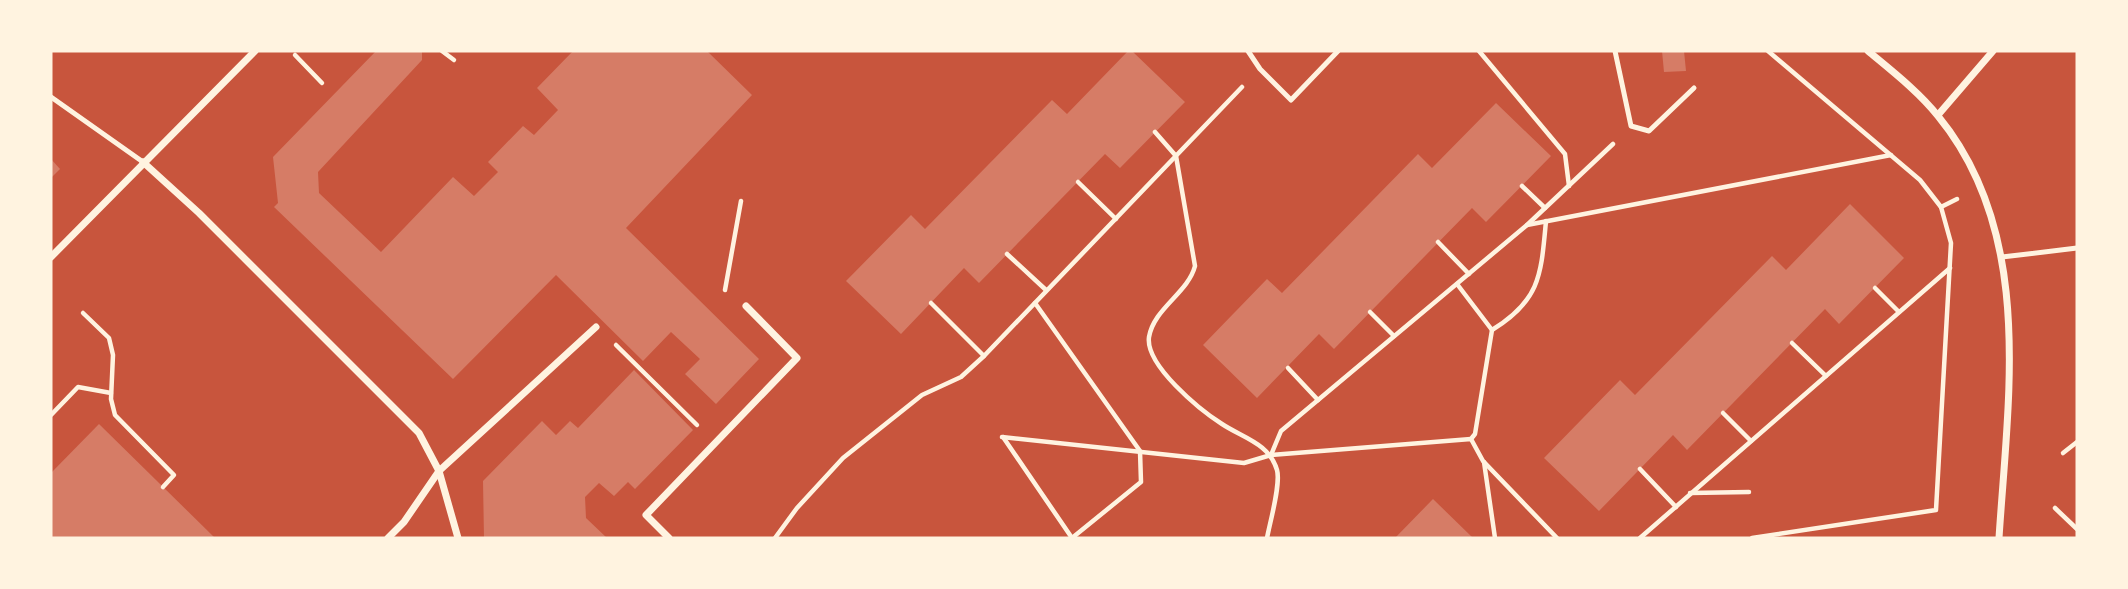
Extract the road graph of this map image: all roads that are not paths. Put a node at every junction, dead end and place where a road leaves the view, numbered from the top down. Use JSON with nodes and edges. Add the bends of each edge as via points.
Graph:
{"nodes":[{"id":1,"x":255,"y":51,"type":"edge"},
{"id":2,"x":1248,"y":51,"type":"edge"},
{"id":3,"x":1338,"y":51,"type":"edge"},
{"id":4,"x":1615,"y":51,"type":"edge"},
{"id":5,"x":1868,"y":51,"type":"edge"},
{"id":6,"x":1993,"y":51,"type":"edge"},
{"id":7,"x":1694,"y":88,"type":"dead end"},
{"id":8,"x":51,"y":97,"type":"edge"},
{"id":9,"x":1938,"y":115,"type":"junction"},
{"id":10,"x":143,"y":162,"type":"junction"},
{"id":11,"x":2077,"y":247,"type":"edge"},
{"id":12,"x":51,"y":257,"type":"edge"},
{"id":13,"x":2002,"y":257,"type":"junction"},
{"id":14,"x":746,"y":306,"type":"road end"},
{"id":15,"x":596,"y":327,"type":"road end"},
{"id":16,"x":439,"y":471,"type":"junction"},
{"id":17,"x":388,"y":538,"type":"edge"},
{"id":18,"x":458,"y":538,"type":"edge"},
{"id":19,"x":668,"y":538,"type":"edge"},
{"id":20,"x":1999,"y":538,"type":"edge"}],
"edges":[{"from":1,"to":10,"type":"street"},
{"from":2,"to":3,"type":"lane","via":[[1291,100]]},
{"from":4,"to":7,"type":"lane","via":[[1631,127],[1649,131]]},
{"from":5,"to":9,"type":"street"},
{"from":6,"to":9,"type":"street"},
{"from":8,"to":10,"type":"lane"},
{"from":9,"to":13,"type":"street","via":[[1982,188]]},
{"from":10,"to":12,"type":"street"},
{"from":10,"to":16,"type":"street","via":[[419,433]]},
{"from":11,"to":13,"type":"lane"},
{"from":13,"to":20,"type":"street","via":[[2009,350]]},
{"from":14,"to":19,"type":"street","via":[[797,358],[646,515]]},
{"from":15,"to":16,"type":"street"},
{"from":16,"to":17,"type":"street"},
{"from":16,"to":18,"type":"street"}]}
